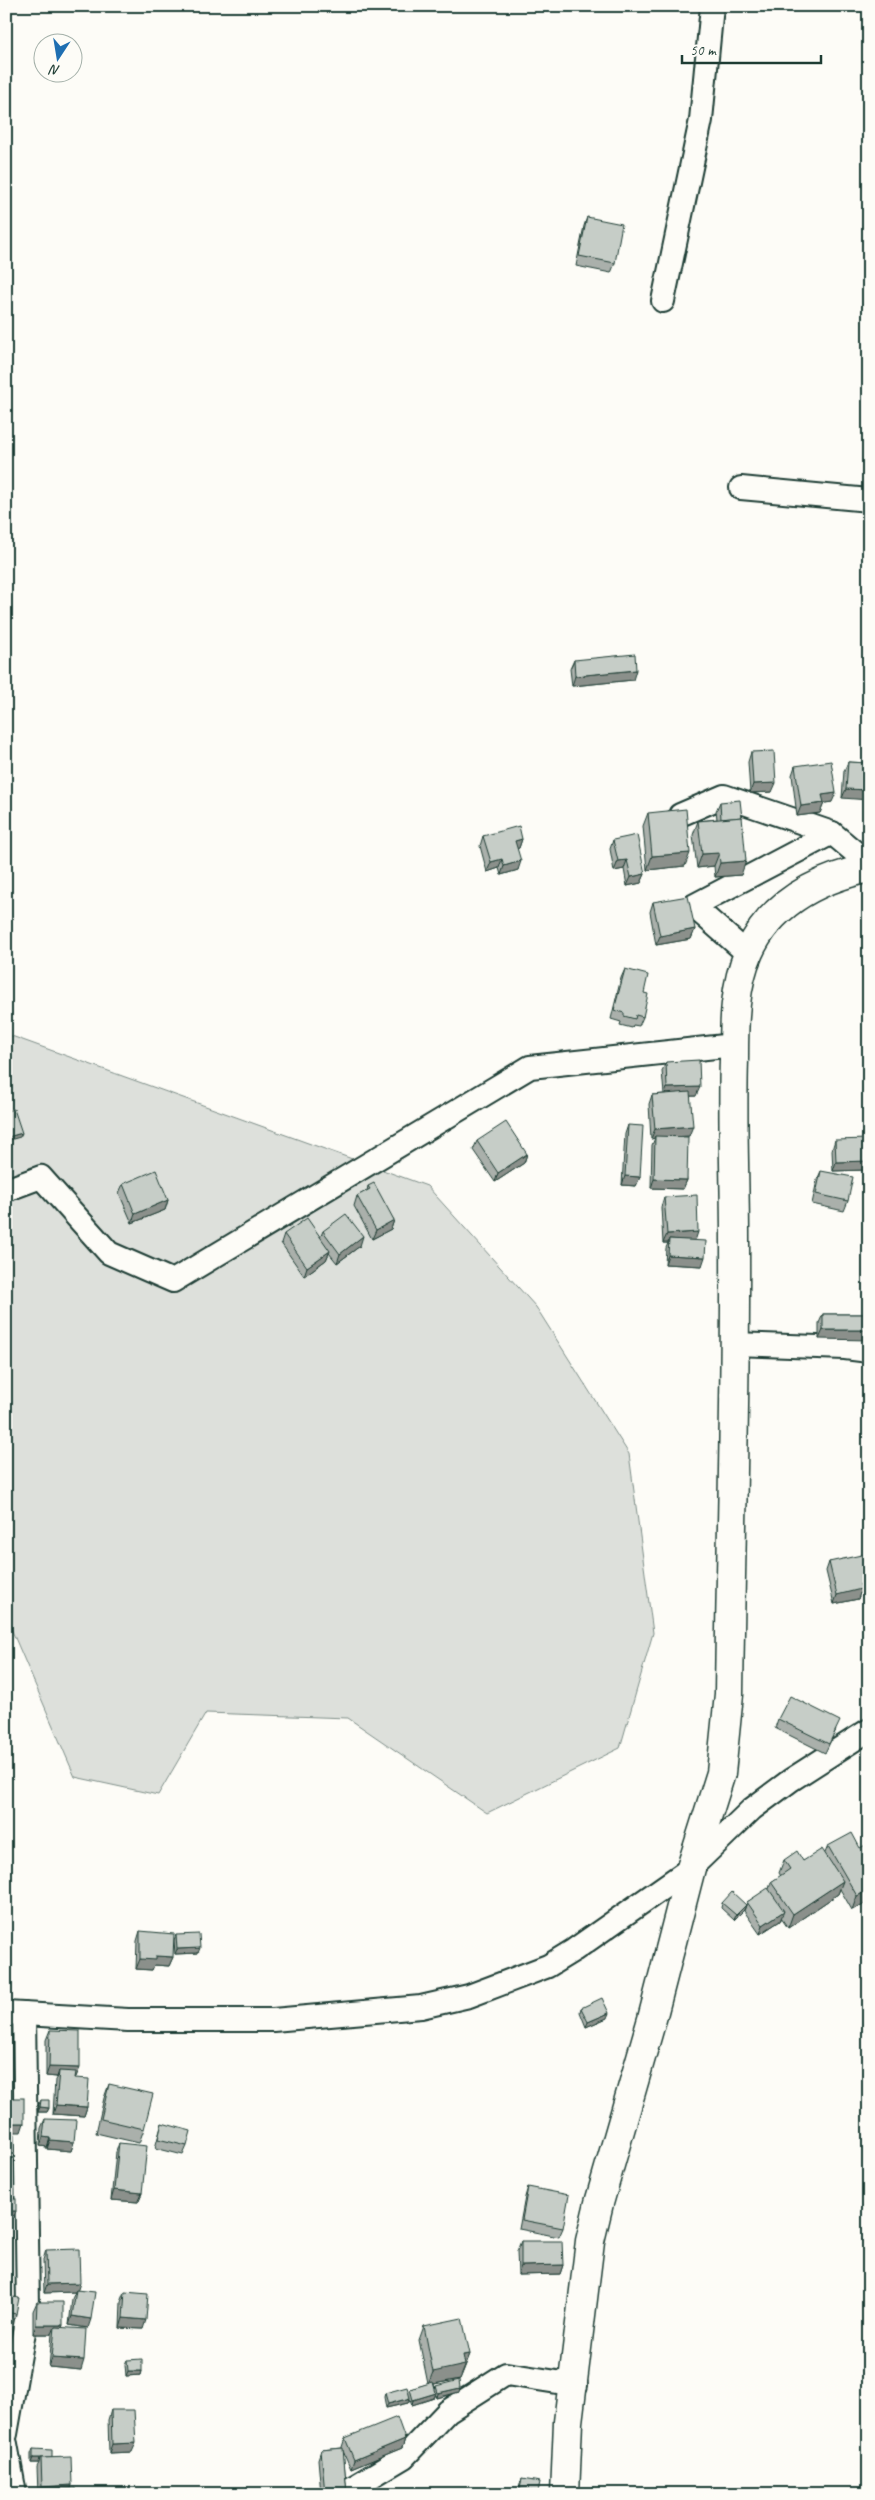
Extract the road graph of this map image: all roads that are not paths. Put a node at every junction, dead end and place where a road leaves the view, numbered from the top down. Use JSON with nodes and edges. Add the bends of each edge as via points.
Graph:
{"nodes":[{"id":1,"x":712,"y":6,"type":"edge"},
{"id":2,"x":663,"y":301,"type":"dead end"},
{"id":3,"x":741,"y":488,"type":"dead end"},
{"id":4,"x":869,"y":500,"type":"edge"},
{"id":5,"x":680,"y":815,"type":"edge"},
{"id":6,"x":832,"y":833,"type":"junction"},
{"id":7,"x":869,"y":864,"type":"edge"},
{"id":8,"x":869,"y":868,"type":"edge"},
{"id":9,"x":748,"y":954,"type":"junction"},
{"id":10,"x":734,"y":1045,"type":"junction"},
{"id":11,"x":6,"y":1190,"type":"edge"},
{"id":12,"x":734,"y":1344,"type":"junction"},
{"id":13,"x":869,"y":1351,"type":"edge"},
{"id":14,"x":869,"y":1730,"type":"edge"},
{"id":15,"x":691,"y":1868,"type":"junction"},
{"id":16,"x":15,"y":2013,"type":"edge"},
{"id":17,"x":574,"y":2385,"type":"junction"},
{"id":18,"x":6,"y":2434,"type":"edge"},
{"id":19,"x":6,"y":2444,"type":"edge"},
{"id":20,"x":352,"y":2488,"type":"dead end"},
{"id":21,"x":15,"y":2494,"type":"edge"},
{"id":22,"x":565,"y":2494,"type":"edge"}],
"edges":[{"from":1,"to":2,"type":"street","via":[[701,120]]},
{"from":3,"to":4,"type":"street"},
{"from":5,"to":6,"type":"street","via":[[724,796]]},
{"from":6,"to":7,"type":"street"},
{"from":6,"to":9,"type":"street","via":[[693,906]]},
{"from":8,"to":9,"type":"street","via":[[831,878],[803,892],[782,907],[762,928]]},
{"from":9,"to":10,"type":"street","via":[[735,1015]]},
{"from":10,"to":11,"type":"street","via":[[530,1067],[173,1281],[110,1253],[41,1177]]},
{"from":10,"to":12,"type":"street"},
{"from":12,"to":13,"type":"street"},
{"from":12,"to":15,"type":"street","via":[[726,1736],[720,1773]]},
{"from":14,"to":15,"type":"street","via":[[752,1809]]},
{"from":15,"to":16,"type":"street","via":[[548,1966],[469,1996],[421,2007],[273,2020],[128,2020]]},
{"from":15,"to":17,"type":"street","via":[[652,2019],[598,2203],[590,2241]]},
{"from":16,"to":18,"type":"street","via":[[28,2309]]},
{"from":17,"to":20,"type":"street","via":[[506,2374],[448,2411],[404,2457]]},
{"from":17,"to":22,"type":"street","via":[[568,2422]]},
{"from":19,"to":21,"type":"street"}]}
